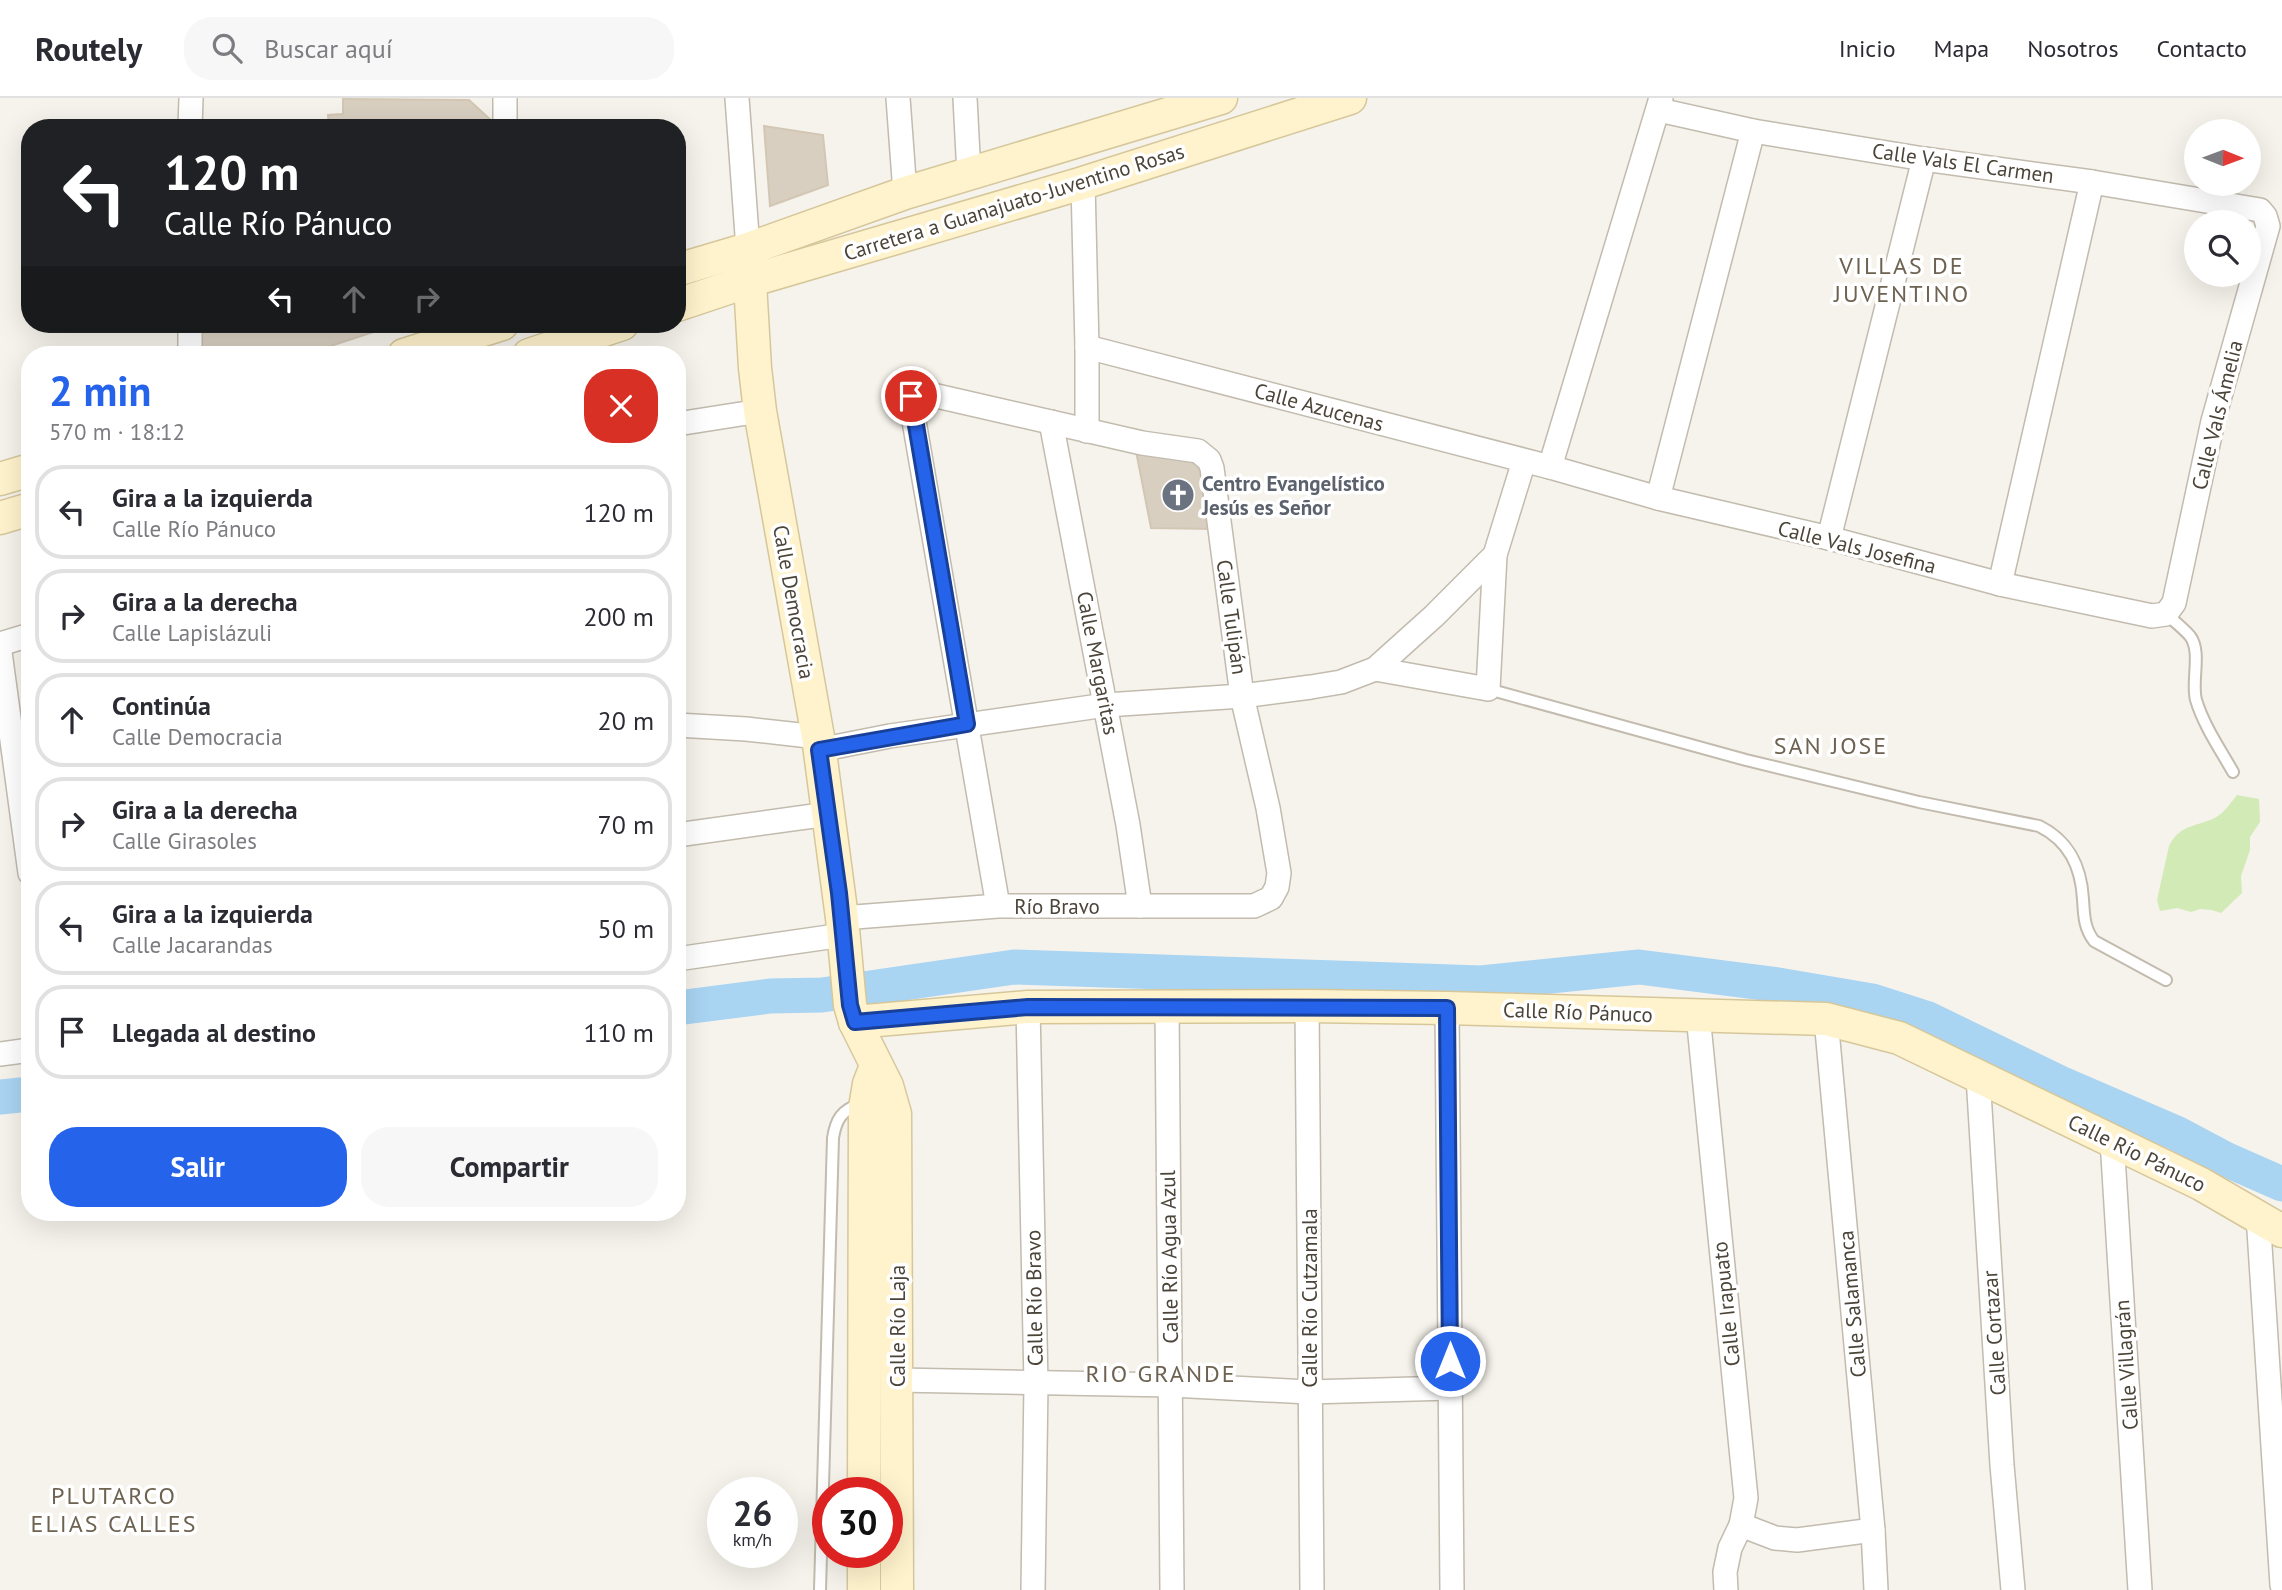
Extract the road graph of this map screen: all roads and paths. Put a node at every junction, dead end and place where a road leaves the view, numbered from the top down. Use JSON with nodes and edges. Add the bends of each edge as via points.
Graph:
{"nodes":[{"id":1,"x":191,"y":98,"type":"edge"},
{"id":2,"x":505,"y":98,"type":"edge"},
{"id":3,"x":737,"y":98,"type":"edge"},
{"id":4,"x":898,"y":98,"type":"edge"},
{"id":5,"x":965,"y":98,"type":"edge"},
{"id":6,"x":1222,"y":98,"type":"edge"},
{"id":7,"x":1342,"y":99,"type":"edge"},
{"id":8,"x":1660,"y":104,"type":"edge"},
{"id":9,"x":190,"y":119,"type":"edge"},
{"id":10,"x":505,"y":119,"type":"edge"},
{"id":11,"x":1753,"y":131,"type":"junction"},
{"id":12,"x":1924,"y":159,"type":"junction"},
{"id":13,"x":969,"y":175,"type":"junction"},
{"id":14,"x":2092,"y":182,"type":"junction"},
{"id":15,"x":1083,"y":183,"type":"junction"},
{"id":16,"x":905,"y":193,"type":"junction"},
{"id":17,"x":2265,"y":216,"type":"joint"},
{"id":18,"x":748,"y":248,"type":"junction"},
{"id":19,"x":686,"y":267,"type":"edge"},
{"id":20,"x":749,"y":281,"type":"junction"},
{"id":21,"x":686,"y":302,"type":"edge"},
{"id":22,"x":474,"y":333,"type":"edge"},
{"id":23,"x":595,"y":333,"type":"edge"},
{"id":24,"x":432,"y":346,"type":"edge"},
{"id":25,"x":556,"y":346,"type":"edge"},
{"id":26,"x":1087,"y":347,"type":"junction"},
{"id":27,"x":760,"y":411,"type":"junction"},
{"id":28,"x":1051,"y":422,"type":"junction"},
{"id":29,"x":686,"y":423,"type":"edge"},
{"id":30,"x":1087,"y":431,"type":"junction"},
{"id":31,"x":1524,"y":461,"type":"junction"},
{"id":32,"x":1550,"y":467,"type":"junction"},
{"id":33,"x":21,"y":472,"type":"edge"},
{"id":34,"x":0,"y":478,"type":"edge"},
{"id":35,"x":1658,"y":498,"type":"junction"},
{"id":36,"x":21,"y":512,"type":"edge"},
{"id":37,"x":0,"y":518,"type":"edge"},
{"id":38,"x":1829,"y":538,"type":"junction"},
{"id":39,"x":1495,"y":555,"type":"junction"},
{"id":40,"x":2000,"y":584,"type":"junction"},
{"id":41,"x":2166,"y":614,"type":"junction"},
{"id":42,"x":21,"y":638,"type":"edge"},
{"id":43,"x":0,"y":644,"type":"edge"},
{"id":44,"x":0,"y":652,"type":"edge"},
{"id":45,"x":1375,"y":669,"type":"junction"},
{"id":46,"x":1488,"y":688,"type":"junction"},
{"id":47,"x":1242,"y":696,"type":"junction"},
{"id":48,"x":1106,"y":705,"type":"junction"},
{"id":49,"x":967,"y":724,"type":"junction"},
{"id":50,"x":686,"y":726,"type":"edge"},
{"id":51,"x":819,"y":743,"type":"junction"},
{"id":52,"x":2233,"y":772,"type":"dead end"},
{"id":53,"x":21,"y":807,"type":"edge"},
{"id":54,"x":828,"y":814,"type":"junction"},
{"id":55,"x":686,"y":834,"type":"edge"},
{"id":56,"x":1271,"y":898,"type":"joint"},
{"id":57,"x":998,"y":906,"type":"junction"},
{"id":58,"x":1140,"y":906,"type":"junction"},
{"id":59,"x":844,"y":936,"type":"junction"},
{"id":60,"x":686,"y":958,"type":"edge"},
{"id":61,"x":2166,"y":980,"type":"dead end"},
{"id":62,"x":1307,"y":1006,"type":"junction"},
{"id":63,"x":1028,"y":1007,"type":"junction"},
{"id":64,"x":1167,"y":1007,"type":"junction"},
{"id":65,"x":1447,"y":1008,"type":"junction"},
{"id":66,"x":853,"y":1013,"type":"junction"},
{"id":67,"x":1698,"y":1015,"type":"junction"},
{"id":68,"x":1826,"y":1019,"type":"junction"},
{"id":69,"x":21,"y":1050,"type":"edge"},
{"id":70,"x":0,"y":1054,"type":"edge"},
{"id":71,"x":876,"y":1066,"type":"junction"},
{"id":72,"x":1978,"y":1076,"type":"junction"},
{"id":73,"x":866,"y":1102,"type":"junction"},
{"id":74,"x":2112,"y":1140,"type":"junction"},
{"id":75,"x":2270,"y":1223,"type":"edge"},
{"id":76,"x":897,"y":1380,"type":"junction"},
{"id":77,"x":1036,"y":1384,"type":"junction"},
{"id":78,"x":1171,"y":1385,"type":"junction"},
{"id":79,"x":1450,"y":1388,"type":"junction"},
{"id":80,"x":1309,"y":1392,"type":"junction"},
{"id":81,"x":864,"y":1477,"type":"edge"},
{"id":82,"x":1741,"y":1525,"type":"junction"},
{"id":83,"x":1873,"y":1530,"type":"junction"},
{"id":84,"x":864,"y":1568,"type":"edge"},
{"id":85,"x":2282,"y":1585,"type":"edge"},
{"id":86,"x":820,"y":1590,"type":"edge"},
{"id":87,"x":864,"y":1590,"type":"edge"},
{"id":88,"x":897,"y":1590,"type":"edge"},
{"id":89,"x":1033,"y":1590,"type":"edge"},
{"id":90,"x":1172,"y":1590,"type":"edge"},
{"id":91,"x":1312,"y":1590,"type":"edge"},
{"id":92,"x":1452,"y":1590,"type":"edge"},
{"id":93,"x":1727,"y":1590,"type":"edge"},
{"id":94,"x":1876,"y":1590,"type":"edge"},
{"id":95,"x":2014,"y":1590,"type":"edge"},
{"id":96,"x":2140,"y":1590,"type":"edge"}],
"edges":[{"from":1,"to":9,"type":"street"},
{"from":2,"to":10,"type":"street"},
{"from":3,"to":18,"type":"street"},
{"from":4,"to":16,"type":"street"},
{"from":5,"to":13,"type":"street"},
{"from":6,"to":13,"type":"street","name":"Carretera a Guanajuato-Juventino Rosas"},
{"from":7,"to":15,"type":"street","name":"Carretera a Guanajuato-Juventino Rosas"},
{"from":8,"to":11,"type":"street","name":"Calle Vals El Carmen"},
{"from":8,"to":32,"type":"street"},
{"from":11,"to":12,"type":"street","name":"Calle Vals El Carmen"},
{"from":11,"to":35,"type":"street"},
{"from":12,"to":14,"type":"street","name":"Calle Vals El Carmen"},
{"from":12,"to":38,"type":"street"},
{"from":13,"to":16,"type":"street","name":"Carretera a Guanajuato-Juventino Rosas"},
{"from":14,"to":17,"type":"street","name":"Calle Vals El Carmen","via":[[2260,210]]},
{"from":14,"to":40,"type":"street"},
{"from":15,"to":20,"type":"street","name":"Carretera a Guanajuato-Juventino Rosas"},
{"from":15,"to":26,"type":"street"},
{"from":16,"to":18,"type":"street","name":"Carretera a Guanajuato-Juventino Rosas"},
{"from":17,"to":41,"type":"street","name":"Calle Vals Ámelia","via":[[2268,226],[2213,421],[2174,603]]},
{"from":18,"to":19,"type":"street","name":"Carretera a Guanajuato-Juventino Rosas"},
{"from":18,"to":20,"type":"street","name":"Calle Democracia"},
{"from":20,"to":21,"type":"street","name":"Carretera a Guanajuato-Juventino Rosas"},
{"from":20,"to":27,"type":"street","name":"Calle Democracia"},
{"from":22,"to":24,"type":"street"},
{"from":23,"to":25,"type":"street"},
{"from":26,"to":30,"type":"street"},
{"from":26,"to":31,"type":"street","name":"Calle Azucenas"},
{"from":27,"to":29,"type":"street"},
{"from":27,"to":51,"type":"street","name":"Calle Democracia"},
{"from":28,"to":30,"type":"street"},
{"from":28,"to":48,"type":"street","name":"Calle Margaritas"},
{"from":28,"to":49,"type":"street","via":[[911,393]]},
{"from":30,"to":47,"type":"street","name":"Calle Tulipán","via":[[1198,451],[1212,464]]},
{"from":31,"to":32,"type":"street","name":"Calle Azucenas"},
{"from":31,"to":39,"type":"street"},
{"from":32,"to":35,"type":"street","name":"Calle Vals Josefina"},
{"from":33,"to":34,"type":"street"},
{"from":35,"to":38,"type":"street","name":"Calle Vals Josefina"},
{"from":36,"to":37,"type":"street"},
{"from":38,"to":40,"type":"street","name":"Calle Vals Josefina"},
{"from":39,"to":45,"type":"street"},
{"from":39,"to":46,"type":"street"},
{"from":40,"to":41,"type":"street","name":"Calle Vals Josefina","via":[[2152,616]]},
{"from":41,"to":52,"type":"lane","via":[[2191,638],[2197,701]]},
{"from":42,"to":43,"type":"street"},
{"from":44,"to":53,"type":"street"},
{"from":45,"to":46,"type":"street"},
{"from":45,"to":47,"type":"street","via":[[1341,682]]},
{"from":46,"to":61,"type":"lane","via":[[1746,760],[2039,826],[2053,833],[2076,862],[2087,932],[2094,942]]},
{"from":47,"to":48,"type":"street"},
{"from":47,"to":56,"type":"street","name":"Calle Tulipán","via":[[1279,873]]},
{"from":48,"to":49,"type":"street"},
{"from":48,"to":58,"type":"street","name":"Calle Margaritas"},
{"from":49,"to":51,"type":"street"},
{"from":49,"to":57,"type":"street"},
{"from":50,"to":51,"type":"street","via":[[746,729]]},
{"from":51,"to":54,"type":"street","name":"Calle Democracia"},
{"from":54,"to":55,"type":"street"},
{"from":54,"to":59,"type":"street","name":"Calle Democracia"},
{"from":56,"to":58,"type":"street","name":"Río Bravo","via":[[1254,906]]},
{"from":57,"to":58,"type":"street","name":"Río Bravo"},
{"from":57,"to":59,"type":"street","name":"Río Bravo"},
{"from":59,"to":60,"type":"street","name":"Río Bravo"},
{"from":59,"to":66,"type":"street","name":"Calle Democracia"},
{"from":62,"to":64,"type":"street","name":"Calle Río Pánuco"},
{"from":62,"to":65,"type":"street","name":"Calle Río Pánuco"},
{"from":62,"to":80,"type":"street","name":"Calle Río Cutzamala"},
{"from":63,"to":64,"type":"street","name":"Calle Río Pánuco"},
{"from":63,"to":66,"type":"street","name":"Calle Río Pánuco"},
{"from":63,"to":77,"type":"street","name":"Calle Río Bravo"},
{"from":64,"to":78,"type":"street","name":"Calle Río Agua Azul"},
{"from":65,"to":67,"type":"street","name":"Calle Río Pánuco"},
{"from":65,"to":79,"type":"street"},
{"from":66,"to":71,"type":"street","name":"Calle Río Laja"},
{"from":67,"to":68,"type":"street","name":"Calle Río Pánuco"},
{"from":67,"to":82,"type":"street","name":"Calle Irapuato","via":[[1746,1497]]},
{"from":68,"to":72,"type":"street","name":"Calle Río Pánuco","via":[[1899,1038]]},
{"from":68,"to":83,"type":"street","name":"Calle Salamanca"},
{"from":69,"to":70,"type":"street"},
{"from":71,"to":73,"type":"street","name":"Calle Río Laja"},
{"from":71,"to":76,"type":"street","name":"Calle Río Laja","via":[[895,1114]]},
{"from":72,"to":74,"type":"street","name":"Calle Río Pánuco"},
{"from":72,"to":95,"type":"street","name":"Calle Cortazar"},
{"from":73,"to":81,"type":"street","name":"Calle Río Laja"},
{"from":73,"to":86,"type":"lane","via":[[846,1109],[835,1124],[833,1138]]},
{"from":74,"to":75,"type":"street","name":"Calle Río Pánuco"},
{"from":74,"to":96,"type":"street","name":"Calle Villagrán"},
{"from":75,"to":85,"type":"street"},
{"from":76,"to":77,"type":"street"},
{"from":76,"to":88,"type":"street","name":"Calle Río Laja"},
{"from":77,"to":78,"type":"street"},
{"from":77,"to":89,"type":"street","name":"Calle Río Bravo"},
{"from":78,"to":80,"type":"street"},
{"from":78,"to":90,"type":"street","name":"Calle Río Agua Azul"},
{"from":79,"to":80,"type":"street"},
{"from":79,"to":92,"type":"street"},
{"from":80,"to":91,"type":"street","name":"Calle Río Cutzamala"},
{"from":82,"to":83,"type":"street","via":[[1775,1538],[1797,1540]]},
{"from":82,"to":93,"type":"street","name":"Calle Irapuato","via":[[1730,1548]]},
{"from":83,"to":94,"type":"street","name":"Calle Salamanca"},
{"from":84,"to":87,"type":"street"}]}
